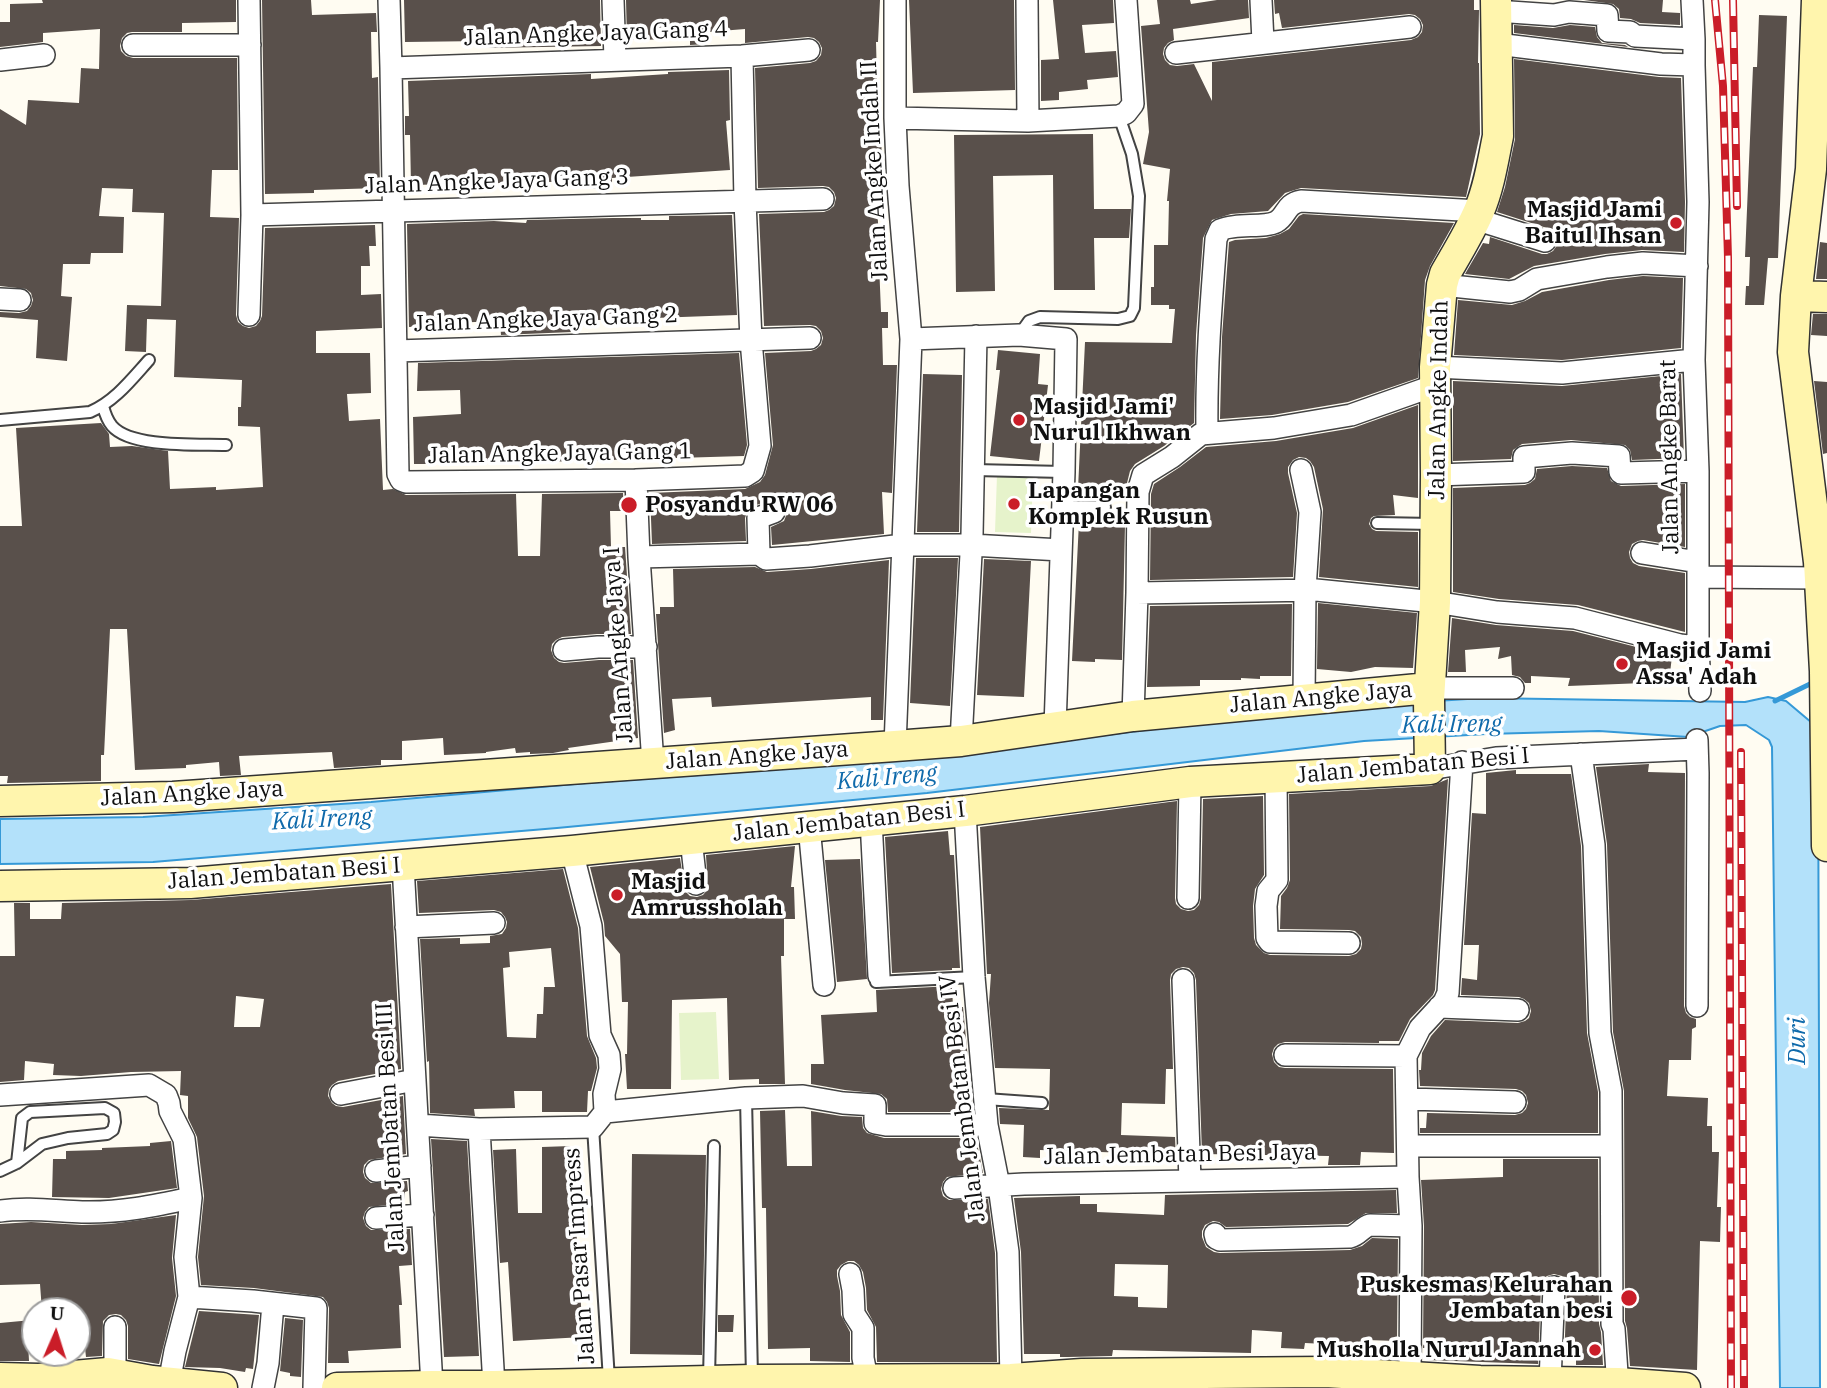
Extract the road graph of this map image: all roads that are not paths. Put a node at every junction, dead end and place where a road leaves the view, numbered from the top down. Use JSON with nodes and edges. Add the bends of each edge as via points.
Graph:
{"nodes":[{"id":1,"x":249,"y":0,"type":"edge"},
{"id":2,"x":388,"y":0,"type":"edge"},
{"id":3,"x":612,"y":0,"type":"edge"},
{"id":4,"x":895,"y":0,"type":"edge"},
{"id":5,"x":1027,"y":0,"type":"edge"},
{"id":6,"x":1126,"y":0,"type":"edge"},
{"id":7,"x":1261,"y":0,"type":"edge"},
{"id":8,"x":1692,"y":0,"type":"edge"},
{"id":9,"x":1817,"y":0,"type":"edge"},
{"id":10,"x":1496,"y":5,"type":"edge"},
{"id":11,"x":1410,"y":27,"type":"dead end"},
{"id":12,"x":1695,"y":39,"type":"junction"},
{"id":13,"x":1264,"y":42,"type":"junction"},
{"id":14,"x":133,"y":44,"type":"dead end"},
{"id":15,"x":1497,"y":44,"type":"junction"},
{"id":16,"x":250,"y":45,"type":"junction"},
{"id":17,"x":809,"y":50,"type":"dead end"},
{"id":18,"x":1177,"y":53,"type":"dead end"},
{"id":19,"x":44,"y":55,"type":"dead end"},
{"id":20,"x":742,"y":55,"type":"junction"},
{"id":21,"x":0,"y":60,"type":"edge"},
{"id":22,"x":615,"y":60,"type":"junction"},
{"id":23,"x":1694,"y":65,"type":"junction"},
{"id":24,"x":391,"y":68,"type":"junction"},
{"id":25,"x":1119,"y":116,"type":"junction"},
{"id":26,"x":895,"y":118,"type":"junction"},
{"id":27,"x":1028,"y":121,"type":"junction"},
{"id":28,"x":1819,"y":169,"type":"edge"},
{"id":29,"x":823,"y":199,"type":"dead end"},
{"id":30,"x":745,"y":201,"type":"junction"},
{"id":31,"x":393,"y":212,"type":"junction"},
{"id":32,"x":252,"y":215,"type":"junction"},
{"id":33,"x":1477,"y":215,"type":"junction"},
{"id":34,"x":1545,"y":241,"type":"dead end"},
{"id":35,"x":1697,"y":266,"type":"junction"},
{"id":36,"x":1442,"y":285,"type":"junction"},
{"id":37,"x":1796,"y":296,"type":"junction"},
{"id":38,"x":1827,"y":297,"type":"edge"},
{"id":39,"x":249,"y":315,"type":"dead end"},
{"id":40,"x":1019,"y":335,"type":"junction"},
{"id":41,"x":976,"y":336,"type":"junction"},
{"id":42,"x":810,"y":338,"type":"dead end"},
{"id":43,"x":911,"y":339,"type":"junction"},
{"id":44,"x":751,"y":340,"type":"junction"},
{"id":45,"x":396,"y":351,"type":"junction"},
{"id":46,"x":149,"y":360,"type":"dead end"},
{"id":47,"x":1694,"y":360,"type":"junction"},
{"id":48,"x":1435,"y":376,"type":"junction"},
{"id":49,"x":103,"y":406,"type":"junction"},
{"id":50,"x":0,"y":420,"type":"edge"},
{"id":51,"x":1207,"y":433,"type":"junction"},
{"id":52,"x":226,"y":445,"type":"dead end"},
{"id":53,"x":974,"y":470,"type":"junction"},
{"id":54,"x":1301,"y":470,"type":"dead end"},
{"id":55,"x":1698,"y":471,"type":"junction"},
{"id":56,"x":1064,"y":472,"type":"junction"},
{"id":57,"x":1436,"y":475,"type":"junction"},
{"id":58,"x":636,"y":481,"type":"junction"},
{"id":59,"x":1063,"y":506,"type":"junction"},
{"id":60,"x":1105,"y":508,"type":"dead end"},
{"id":61,"x":774,"y":512,"type":"dead end"},
{"id":62,"x":1377,"y":523,"type":"dead end"},
{"id":63,"x":1436,"y":524,"type":"junction"},
{"id":64,"x":904,"y":545,"type":"junction"},
{"id":65,"x":971,"y":545,"type":"junction"},
{"id":66,"x":1061,"y":550,"type":"junction"},
{"id":67,"x":1642,"y":553,"type":"dead end"},
{"id":68,"x":759,"y":554,"type":"junction"},
{"id":69,"x":639,"y":557,"type":"junction"},
{"id":70,"x":1822,"y":567,"type":"edge"},
{"id":71,"x":1698,"y":569,"type":"junction"},
{"id":72,"x":1305,"y":590,"type":"junction"},
{"id":73,"x":1137,"y":593,"type":"junction"},
{"id":74,"x":1434,"y":602,"type":"junction"},
{"id":75,"x":1698,"y":644,"type":"junction"},
{"id":76,"x":646,"y":647,"type":"junction"},
{"id":77,"x":564,"y":650,"type":"dead end"},
{"id":78,"x":1825,"y":671,"type":"edge"},
{"id":79,"x":1513,"y":688,"type":"dead end"},
{"id":80,"x":1700,"y":691,"type":"dead end"},
{"id":81,"x":1429,"y":694,"type":"junction"},
{"id":82,"x":1304,"y":699,"type":"junction"},
{"id":83,"x":1826,"y":712,"type":"edge"},
{"id":84,"x":1133,"y":716,"type":"junction"},
{"id":85,"x":1055,"y":727,"type":"junction"},
{"id":86,"x":961,"y":741,"type":"junction"},
{"id":87,"x":895,"y":746,"type":"junction"},
{"id":88,"x":1581,"y":754,"type":"junction"},
{"id":89,"x":1430,"y":762,"type":"junction"},
{"id":90,"x":1462,"y":762,"type":"junction"},
{"id":91,"x":653,"y":764,"type":"junction"},
{"id":92,"x":1276,"y":776,"type":"junction"},
{"id":93,"x":1189,"y":782,"type":"junction"},
{"id":94,"x":0,"y":801,"type":"edge"},
{"id":95,"x":965,"y":811,"type":"junction"},
{"id":96,"x":1827,"y":816,"type":"edge"},
{"id":97,"x":871,"y":820,"type":"junction"},
{"id":98,"x":808,"y":827,"type":"junction"},
{"id":99,"x":691,"y":839,"type":"junction"},
{"id":100,"x":572,"y":851,"type":"junction"},
{"id":101,"x":403,"y":865,"type":"junction"},
{"id":102,"x":696,"y":884,"type":"dead end"},
{"id":103,"x":0,"y":886,"type":"edge"},
{"id":104,"x":1188,"y":898,"type":"dead end"},
{"id":105,"x":494,"y":923,"type":"dead end"},
{"id":106,"x":406,"y":927,"type":"junction"},
{"id":107,"x":1349,"y":943,"type":"dead end"},
{"id":108,"x":974,"y":977,"type":"junction"},
{"id":109,"x":877,"y":979,"type":"joint"},
{"id":110,"x":1183,"y":979,"type":"dead end"},
{"id":111,"x":824,"y":985,"type":"dead end"},
{"id":112,"x":1698,"y":1006,"type":"dead end"},
{"id":113,"x":1439,"y":1007,"type":"junction"},
{"id":114,"x":1518,"y":1010,"type":"dead end"},
{"id":115,"x":1285,"y":1055,"type":"dead end"},
{"id":116,"x":1406,"y":1056,"type":"junction"},
{"id":117,"x":415,"y":1080,"type":"junction"},
{"id":118,"x":341,"y":1094,"type":"dead end"},
{"id":119,"x":0,"y":1095,"type":"edge"},
{"id":120,"x":746,"y":1098,"type":"junction"},
{"id":121,"x":986,"y":1098,"type":"junction"},
{"id":122,"x":1407,"y":1099,"type":"junction"},
{"id":123,"x":1515,"y":1102,"type":"dead end"},
{"id":124,"x":1042,"y":1103,"type":"dead end"},
{"id":125,"x":599,"y":1119,"type":"junction"},
{"id":126,"x":418,"y":1125,"type":"junction"},
{"id":127,"x":987,"y":1125,"type":"junction"},
{"id":128,"x":479,"y":1129,"type":"junction"},
{"id":129,"x":714,"y":1146,"type":"dead end"},
{"id":130,"x":1408,"y":1146,"type":"junction"},
{"id":131,"x":1611,"y":1146,"type":"junction"},
{"id":132,"x":17,"y":1163,"type":"junction"},
{"id":133,"x":420,"y":1166,"type":"junction"},
{"id":134,"x":0,"y":1171,"type":"edge"},
{"id":135,"x":376,"y":1171,"type":"dead end"},
{"id":136,"x":1408,"y":1177,"type":"junction"},
{"id":137,"x":1190,"y":1181,"type":"junction"},
{"id":138,"x":999,"y":1186,"type":"junction"},
{"id":139,"x":954,"y":1188,"type":"dead end"},
{"id":140,"x":191,"y":1198,"type":"junction"},
{"id":141,"x":0,"y":1211,"type":"edge"},
{"id":142,"x":423,"y":1215,"type":"junction"},
{"id":143,"x":376,"y":1218,"type":"dead end"},
{"id":144,"x":1411,"y":1226,"type":"junction"},
{"id":145,"x":1215,"y":1234,"type":"dead end"},
{"id":146,"x":850,"y":1274,"type":"dead end"},
{"id":147,"x":1554,"y":1287,"type":"dead end"},
{"id":148,"x":189,"y":1297,"type":"junction"},
{"id":149,"x":273,"y":1304,"type":"junction"},
{"id":150,"x":115,"y":1327,"type":"dead end"},
{"id":151,"x":115,"y":1374,"type":"junction"},
{"id":152,"x":0,"y":1378,"type":"edge"},
{"id":153,"x":1410,"y":1378,"type":"junction"},
{"id":154,"x":1011,"y":1379,"type":"junction"},
{"id":155,"x":752,"y":1380,"type":"junction"},
{"id":156,"x":1177,"y":1380,"type":"edge"},
{"id":157,"x":1261,"y":1380,"type":"edge"},
{"id":158,"x":1325,"y":1380,"type":"edge"},
{"id":159,"x":1132,"y":1381,"type":"edge"},
{"id":160,"x":1378,"y":1382,"type":"edge"},
{"id":161,"x":1565,"y":1383,"type":"edge"},
{"id":162,"x":157,"y":1384,"type":"edge"},
{"id":163,"x":869,"y":1384,"type":"edge"},
{"id":164,"x":1481,"y":1384,"type":"edge"},
{"id":165,"x":609,"y":1385,"type":"edge"},
{"id":166,"x":709,"y":1385,"type":"edge"},
{"id":167,"x":1618,"y":1385,"type":"edge"},
{"id":168,"x":432,"y":1386,"type":"junction"},
{"id":169,"x":494,"y":1386,"type":"edge"},
{"id":170,"x":222,"y":1388,"type":"edge"},
{"id":171,"x":263,"y":1388,"type":"edge"},
{"id":172,"x":314,"y":1388,"type":"edge"},
{"id":173,"x":348,"y":1388,"type":"edge"},
{"id":174,"x":1685,"y":1388,"type":"edge"}],
"edges":[{"from":1,"to":16,"type":"street"},
{"from":2,"to":24,"type":"street","name":"Jalan Angke Jaya Gang 2"},
{"from":3,"to":22,"type":"street"},
{"from":4,"to":26,"type":"street","name":"Jalan Angke Indah II"},
{"from":5,"to":27,"type":"street"},
{"from":6,"to":25,"type":"street","via":[[1133,104]]},
{"from":7,"to":13,"type":"street"},
{"from":8,"to":12,"type":"street","name":"Jalan Angke Barat"},
{"from":9,"to":28,"type":"street"},
{"from":10,"to":12,"type":"street","via":[[1554,15],[1607,15],[1608,31]]},
{"from":10,"to":15,"type":"street","name":"Jalan Angke Indah"},
{"from":11,"to":13,"type":"street"},
{"from":12,"to":23,"type":"street","name":"Jalan Angke Barat"},
{"from":13,"to":18,"type":"street"},
{"from":14,"to":16,"type":"street"},
{"from":15,"to":23,"type":"street"},
{"from":15,"to":33,"type":"street","name":"Jalan Angke Indah","via":[[1498,136]]},
{"from":16,"to":32,"type":"street"},
{"from":17,"to":20,"type":"street"},
{"from":19,"to":21,"type":"street"},
{"from":20,"to":22,"type":"street","name":"Jalan Angke Jaya Gang 4"},
{"from":20,"to":30,"type":"street","name":"Jalan Angke Jaya Gang 4"},
{"from":22,"to":24,"type":"street","name":"Jalan Angke Jaya Gang 4"},
{"from":23,"to":35,"type":"street","name":"Jalan Angke Barat"},
{"from":24,"to":31,"type":"street","name":"Jalan Angke Jaya Gang 2"},
{"from":25,"to":27,"type":"street"},
{"from":25,"to":40,"type":"lane","via":[[1139,196],[1134,309],[1130,316],[1118,319],[1040,317],[1028,321]]},
{"from":26,"to":27,"type":"street"},
{"from":26,"to":43,"type":"street","name":"Jalan Angke Indah II"},
{"from":28,"to":37,"type":"street"},
{"from":29,"to":30,"type":"street","name":"Jalan Angke Jaya Gang 3"},
{"from":30,"to":31,"type":"street","name":"Jalan Angke Jaya Gang 3"},
{"from":30,"to":44,"type":"street"},
{"from":31,"to":32,"type":"street","name":"Jalan Angke Jaya Gang 3"},
{"from":31,"to":45,"type":"street","name":"Jalan Angke Jaya Gang 2"},
{"from":32,"to":39,"type":"street"},
{"from":33,"to":34,"type":"street"},
{"from":33,"to":36,"type":"street","name":"Jalan Angke Indah"},
{"from":33,"to":51,"type":"street","via":[[1301,201],[1276,222],[1222,228],[1216,239]]},
{"from":35,"to":36,"type":"street","via":[[1643,263],[1607,267],[1537,279],[1510,292]]},
{"from":35,"to":47,"type":"street","name":"Jalan Angke Barat"},
{"from":36,"to":48,"type":"street","name":"Jalan Angke Indah"},
{"from":37,"to":38,"type":"street"},
{"from":37,"to":70,"type":"street","via":[[1793,352]]},
{"from":40,"to":41,"type":"street"},
{"from":40,"to":56,"type":"street","via":[[1067,339]]},
{"from":41,"to":43,"type":"street"},
{"from":41,"to":53,"type":"street"},
{"from":42,"to":44,"type":"street","name":"Jalan Angke Jaya Gang 2"},
{"from":43,"to":64,"type":"street","name":"Jalan Angke Indah II"},
{"from":44,"to":45,"type":"street","name":"Jalan Angke Jaya Gang 2"},
{"from":44,"to":58,"type":"street","name":"Jalan Angke Jaya Gang 1","via":[[760,446],[753,471],[746,476]]},
{"from":45,"to":58,"type":"street","name":"Jalan Angke Jaya Gang 1","via":[[401,480]]},
{"from":46,"to":49,"type":"lane"},
{"from":47,"to":48,"type":"street","via":[[1562,373]]},
{"from":47,"to":55,"type":"street","name":"Jalan Angke Barat"},
{"from":48,"to":51,"type":"street","via":[[1351,415]]},
{"from":48,"to":57,"type":"street","name":"Jalan Angke Indah"},
{"from":49,"to":50,"type":"lane","via":[[90,412]]},
{"from":49,"to":52,"type":"lane","via":[[113,428],[127,437]]},
{"from":51,"to":73,"type":"street","via":[[1196,436],[1142,478]]},
{"from":53,"to":56,"type":"lane"},
{"from":53,"to":65,"type":"street"},
{"from":54,"to":72,"type":"street","via":[[1310,512]]},
{"from":55,"to":57,"type":"street","via":[[1621,473],[1619,456],[1572,453],[1524,457],[1524,472]]},
{"from":55,"to":71,"type":"street","name":"Jalan Angke Barat"},
{"from":56,"to":59,"type":"street"},
{"from":57,"to":63,"type":"street","name":"Jalan Angke Indah"},
{"from":58,"to":69,"type":"street","name":"Jalan Angke Jaya I"},
{"from":59,"to":60,"type":"lane"},
{"from":59,"to":66,"type":"street"},
{"from":61,"to":68,"type":"street","via":[[758,518]]},
{"from":62,"to":63,"type":"lane"},
{"from":63,"to":74,"type":"street","name":"Jalan Angke Indah"},
{"from":64,"to":65,"type":"street"},
{"from":64,"to":68,"type":"street","via":[[766,559]]},
{"from":64,"to":87,"type":"street","name":"Jalan Angke Indah II"},
{"from":65,"to":66,"type":"street"},
{"from":65,"to":86,"type":"street"},
{"from":66,"to":85,"type":"street"},
{"from":67,"to":71,"type":"street"},
{"from":68,"to":69,"type":"street"},
{"from":69,"to":76,"type":"street","name":"Jalan Angke Jaya I"},
{"from":70,"to":71,"type":"street"},
{"from":70,"to":78,"type":"street"},
{"from":71,"to":75,"type":"street","name":"Jalan Angke Barat"},
{"from":72,"to":73,"type":"street"},
{"from":72,"to":74,"type":"street"},
{"from":72,"to":82,"type":"street"},
{"from":73,"to":84,"type":"street"},
{"from":74,"to":75,"type":"street","via":[[1575,618],[1680,645]]},
{"from":74,"to":81,"type":"street","name":"Jalan Angke Indah"},
{"from":75,"to":80,"type":"street","name":"Jalan Angke Barat"},
{"from":76,"to":77,"type":"street"},
{"from":76,"to":91,"type":"street","name":"Jalan Angke Jaya I"},
{"from":78,"to":83,"type":"street"},
{"from":79,"to":81,"type":"street","name":"Jalan Angke Jaya"},
{"from":81,"to":82,"type":"street","name":"Jalan Angke Jaya"},
{"from":81,"to":89,"type":"street","name":"Jalan Angke Indah"},
{"from":82,"to":84,"type":"street","name":"Jalan Angke Jaya"},
{"from":83,"to":96,"type":"street"},
{"from":84,"to":85,"type":"street","name":"Jalan Angke Jaya"},
{"from":85,"to":86,"type":"street","name":"Jalan Angke Jaya"},
{"from":86,"to":87,"type":"street","name":"Jalan Angke Jaya"},
{"from":87,"to":91,"type":"street","name":"Jalan Angke Jaya"},
{"from":88,"to":90,"type":"street","name":"Jalan Jembatan Besi I"},
{"from":88,"to":112,"type":"street","name":"Jalan Jembatan Besi I","via":[[1697,745]]},
{"from":88,"to":131,"type":"street","via":[[1594,845],[1600,1033],[1611,1091]]},
{"from":89,"to":90,"type":"street","name":"Jalan Jembatan Besi I"},
{"from":89,"to":92,"type":"street","name":"Jalan Jembatan Besi I"},
{"from":90,"to":113,"type":"street","via":[[1448,993]]},
{"from":91,"to":94,"type":"street","name":"Jalan Angke Jaya","via":[[173,797]]},
{"from":92,"to":93,"type":"street","name":"Jalan Jembatan Besi I"},
{"from":92,"to":107,"type":"street","via":[[1276,880],[1268,891],[1267,938],[1270,942]]},
{"from":93,"to":95,"type":"street","name":"Jalan Jembatan Besi I"},
{"from":93,"to":104,"type":"street"},
{"from":95,"to":97,"type":"street","name":"Jalan Jembatan Besi I"},
{"from":95,"to":108,"type":"street","name":"Jalan Jembatan Besi IV"},
{"from":97,"to":98,"type":"street","name":"Jalan Jembatan Besi I"},
{"from":97,"to":109,"type":"street"},
{"from":98,"to":99,"type":"street","name":"Jalan Jembatan Besi I"},
{"from":98,"to":111,"type":"street"},
{"from":99,"to":100,"type":"street","name":"Jalan Jembatan Besi I"},
{"from":99,"to":102,"type":"street"},
{"from":100,"to":101,"type":"street","name":"Jalan Jembatan Besi I"},
{"from":100,"to":125,"type":"street","via":[[591,926],[600,1035],[609,1055]]},
{"from":101,"to":103,"type":"street","name":"Jalan Jembatan Besi I","via":[[190,883]]},
{"from":101,"to":106,"type":"street","name":"Jalan Jembatan Besi III"},
{"from":105,"to":106,"type":"street"},
{"from":106,"to":117,"type":"street","name":"Jalan Jembatan Besi III"},
{"from":108,"to":109,"type":"lane"},
{"from":108,"to":121,"type":"street","name":"Jalan Jembatan Besi IV"},
{"from":110,"to":137,"type":"street"},
{"from":113,"to":114,"type":"street"},
{"from":113,"to":116,"type":"street","via":[[1420,1028]]},
{"from":115,"to":116,"type":"street"},
{"from":116,"to":122,"type":"street"},
{"from":117,"to":118,"type":"street"},
{"from":117,"to":126,"type":"street","name":"Jalan Jembatan Besi III"},
{"from":119,"to":140,"type":"street","via":[[149,1085],[166,1096],[184,1139]]},
{"from":120,"to":125,"type":"street","via":[[617,1110]]},
{"from":120,"to":127,"type":"street","via":[[803,1096],[875,1105],[875,1123],[886,1125]]},
{"from":120,"to":155,"type":"lane"},
{"from":121,"to":124,"type":"lane"},
{"from":121,"to":127,"type":"street","name":"Jalan Jembatan Besi IV"},
{"from":122,"to":123,"type":"street"},
{"from":122,"to":130,"type":"street"},
{"from":125,"to":128,"type":"street"},
{"from":125,"to":165,"type":"lane","name":"Jalan Pasar Impress"},
{"from":126,"to":128,"type":"street"},
{"from":126,"to":133,"type":"street","name":"Jalan Jembatan Besi III"},
{"from":127,"to":138,"type":"street","name":"Jalan Jembatan Besi IV"},
{"from":128,"to":169,"type":"street"},
{"from":129,"to":166,"type":"lane"},
{"from":130,"to":131,"type":"street"},
{"from":130,"to":136,"type":"street"},
{"from":131,"to":167,"type":"street","via":[[1612,1324]]},
{"from":132,"to":132,"type":"lane","via":[[42,1144],[107,1134],[113,1130],[114,1113],[105,1108],[30,1112],[22,1118]]},
{"from":132,"to":134,"type":"lane"},
{"from":133,"to":135,"type":"street"},
{"from":133,"to":142,"type":"street","name":"Jalan Jembatan Besi III"},
{"from":136,"to":137,"type":"street","name":"Jalan Jembatan Besi Jaya"},
{"from":136,"to":144,"type":"street"},
{"from":137,"to":138,"type":"street","name":"Jalan Jembatan Besi Jaya"},
{"from":138,"to":139,"type":"street","name":"Jalan Jembatan Besi Jaya"},
{"from":138,"to":154,"type":"street","name":"Jalan Jembatan Besi IV","via":[[1009,1262]]},
{"from":140,"to":141,"type":"street","via":[[134,1210]]},
{"from":140,"to":148,"type":"street","via":[[186,1257]]},
{"from":142,"to":143,"type":"street"},
{"from":142,"to":168,"type":"street","name":"Jalan Jembatan Besi III"},
{"from":144,"to":145,"type":"street","via":[[1370,1225],[1350,1237],[1220,1240]]},
{"from":144,"to":153,"type":"street"},
{"from":146,"to":163,"type":"street","via":[[854,1314],[863,1328]]},
{"from":147,"to":161,"type":"street"},
{"from":148,"to":149,"type":"street"},
{"from":148,"to":162,"type":"street","via":[[175,1351]]},
{"from":149,"to":171,"type":"street"},
{"from":149,"to":172,"type":"street","via":[[316,1308]]},
{"from":150,"to":151,"type":"street"},
{"from":151,"to":152,"type":"street"},
{"from":151,"to":162,"type":"street"},
{"from":153,"to":160,"type":"street"},
{"from":153,"to":164,"type":"street"},
{"from":154,"to":159,"type":"street","via":[[1082,1374]]},
{"from":154,"to":163,"type":"street"},
{"from":155,"to":163,"type":"street"},
{"from":155,"to":166,"type":"street"},
{"from":156,"to":157,"type":"street"},
{"from":156,"to":159,"type":"street"},
{"from":157,"to":158,"type":"street"},
{"from":158,"to":160,"type":"street"},
{"from":161,"to":164,"type":"street"},
{"from":161,"to":167,"type":"street"},
{"from":162,"to":170,"type":"street"},
{"from":165,"to":166,"type":"street"},
{"from":165,"to":169,"type":"street"},
{"from":167,"to":174,"type":"street"},
{"from":168,"to":169,"type":"street"},
{"from":168,"to":173,"type":"street"}]}
